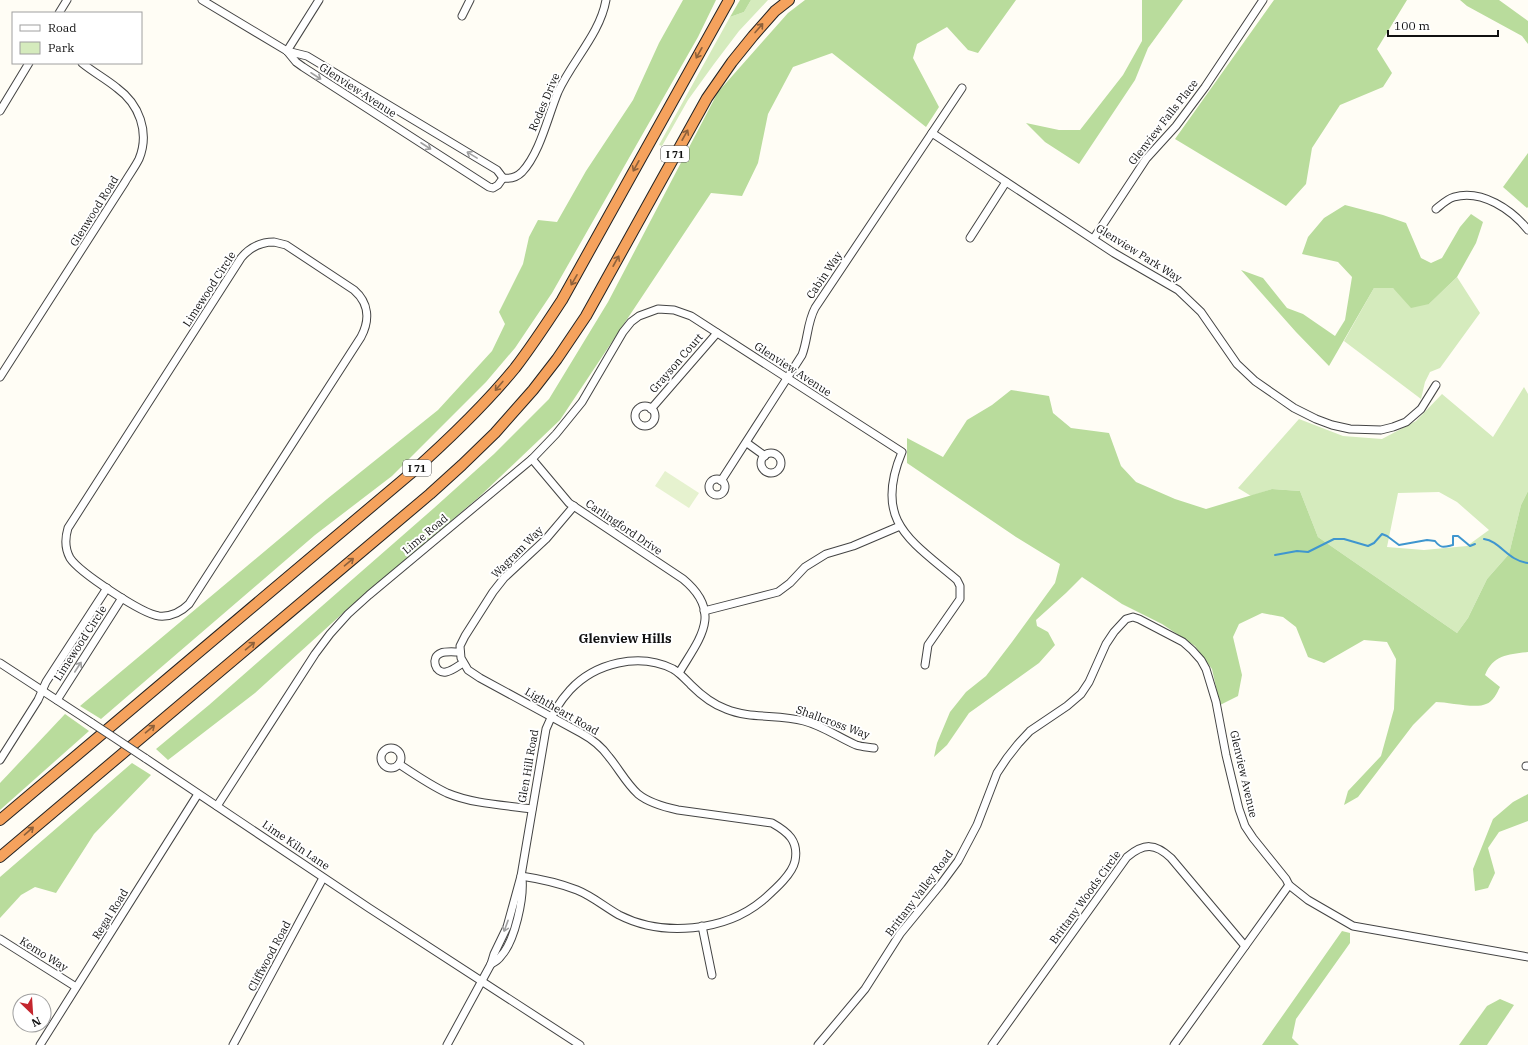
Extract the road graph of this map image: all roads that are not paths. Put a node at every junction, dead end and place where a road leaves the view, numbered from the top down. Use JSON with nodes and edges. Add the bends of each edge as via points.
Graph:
{"nodes":[{"id":1,"x":202,"y":0,"type":"edge"},
{"id":2,"x":319,"y":0,"type":"edge"},
{"id":3,"x":470,"y":0,"type":"edge"},
{"id":4,"x":606,"y":0,"type":"edge"},
{"id":5,"x":728,"y":0,"type":"edge"},
{"id":6,"x":780,"y":0,"type":"edge"},
{"id":7,"x":789,"y":0,"type":"edge"},
{"id":8,"x":1263,"y":0,"type":"edge"},
{"id":9,"x":775,"y":11,"type":"junction"},
{"id":10,"x":462,"y":16,"type":"dead end"},
{"id":11,"x":286,"y":51,"type":"junction"},
{"id":12,"x":28,"y":64,"type":"edge"},
{"id":13,"x":83,"y":64,"type":"edge"},
{"id":14,"x":962,"y":88,"type":"dead end"},
{"id":15,"x":0,"y":111,"type":"edge"},
{"id":16,"x":932,"y":133,"type":"junction"},
{"id":17,"x":503,"y":178,"type":"junction"},
{"id":18,"x":1006,"y":182,"type":"junction"},
{"id":19,"x":1436,"y":208,"type":"dead end"},
{"id":20,"x":1528,"y":230,"type":"edge"},
{"id":21,"x":970,"y":238,"type":"dead end"},
{"id":22,"x":1094,"y":238,"type":"junction"},
{"id":23,"x":670,"y":309,"type":"joint"},
{"id":24,"x":717,"y":333,"type":"junction"},
{"id":25,"x":0,"y":377,"type":"edge"},
{"id":26,"x":787,"y":378,"type":"junction"},
{"id":27,"x":1436,"y":385,"type":"dead end"},
{"id":28,"x":651,"y":408,"type":"dead end"},
{"id":29,"x":747,"y":443,"type":"junction"},
{"id":30,"x":764,"y":456,"type":"dead end"},
{"id":31,"x":532,"y":459,"type":"junction"},
{"id":32,"x":722,"y":481,"type":"dead end"},
{"id":33,"x":574,"y":506,"type":"junction"},
{"id":34,"x":900,"y":526,"type":"junction"},
{"id":35,"x":107,"y":588,"type":"junction"},
{"id":36,"x":122,"y":598,"type":"junction"},
{"id":37,"x":704,"y":611,"type":"junction"},
{"id":38,"x":1126,"y":619,"type":"joint"},
{"id":39,"x":461,"y":658,"type":"joint"},
{"id":40,"x":0,"y":662,"type":"edge"},
{"id":41,"x":926,"y":665,"type":"dead end"},
{"id":42,"x":679,"y":673,"type":"junction"},
{"id":43,"x":42,"y":690,"type":"junction"},
{"id":44,"x":57,"y":700,"type":"junction"},
{"id":45,"x":551,"y":717,"type":"junction"},
{"id":46,"x":874,"y":748,"type":"dead end"},
{"id":47,"x":0,"y":760,"type":"edge"},
{"id":48,"x":399,"y":764,"type":"dead end"},
{"id":49,"x":198,"y":794,"type":"junction"},
{"id":50,"x":217,"y":806,"type":"junction"},
{"id":51,"x":532,"y":809,"type":"junction"},
{"id":52,"x":0,"y":820,"type":"edge"},
{"id":53,"x":0,"y":857,"type":"edge"},
{"id":54,"x":521,"y":876,"type":"junction"},
{"id":55,"x":323,"y":878,"type":"junction"},
{"id":56,"x":1289,"y":885,"type":"junction"},
{"id":57,"x":516,"y":909,"type":"junction"},
{"id":58,"x":702,"y":926,"type":"junction"},
{"id":59,"x":0,"y":939,"type":"edge"},
{"id":60,"x":501,"y":940,"type":"junction"},
{"id":61,"x":508,"y":943,"type":"junction"},
{"id":62,"x":1245,"y":946,"type":"junction"},
{"id":63,"x":1528,"y":957,"type":"edge"},
{"id":64,"x":492,"y":964,"type":"junction"},
{"id":65,"x":712,"y":975,"type":"dead end"},
{"id":66,"x":482,"y":980,"type":"junction"},
{"id":67,"x":76,"y":988,"type":"junction"},
{"id":68,"x":40,"y":1045,"type":"edge"},
{"id":69,"x":233,"y":1045,"type":"edge"},
{"id":70,"x":447,"y":1045,"type":"edge"},
{"id":71,"x":580,"y":1045,"type":"edge"},
{"id":72,"x":818,"y":1045,"type":"edge"},
{"id":73,"x":992,"y":1045,"type":"edge"},
{"id":74,"x":1174,"y":1045,"type":"edge"}],
"edges":[{"from":1,"to":11,"type":"street","name":"Glenview Avenue"},
{"from":2,"to":11,"type":"street"},
{"from":3,"to":10,"type":"street"},
{"from":4,"to":17,"type":"street","name":"Rodes Drive","via":[[600,20],[558,92],[543,134],[529,162],[519,175],[510,179]]},
{"from":5,"to":52,"type":"highway","number":"I 71","one_way":true,"via":[[562,300],[527,351],[492,394],[410,474]]},
{"from":6,"to":9,"type":"highway"},
{"from":7,"to":9,"type":"highway","number":"I 71"},
{"from":8,"to":22,"type":"street","name":"Glenview Falls Place","via":[[1176,126],[1146,159]]},
{"from":53,"to":9,"type":"highway","number":"I 71","one_way":true,"via":[[430,494],[511,416],[557,359],[586,316],[707,98],[732,62]]},
{"from":17,"to":11,"type":"street","one_way":true,"via":[[497,170],[307,56]]},
{"from":11,"to":17,"type":"street","name":"Glenview Avenue","one_way":true,"via":[[303,67],[489,187],[498,185]]},
{"from":12,"to":15,"type":"street"},
{"from":13,"to":25,"type":"street","name":"Glenwood Road","via":[[118,88],[139,114],[143,140],[140,154],[117,195]]},
{"from":14,"to":16,"type":"street","name":"Cabin Way"},
{"from":16,"to":18,"type":"street","name":"Glenview Park Way"},
{"from":16,"to":26,"type":"street","name":"Cabin Way","via":[[815,308],[808,324],[802,354]]},
{"from":18,"to":21,"type":"street"},
{"from":18,"to":22,"type":"street","name":"Glenview Park Way"},
{"from":19,"to":20,"type":"street","via":[[1454,197],[1474,195],[1517,217]]},
{"from":22,"to":27,"type":"street","name":"Glenview Park Way","via":[[1114,253],[1178,290],[1200,312],[1238,364],[1255,381],[1294,408],[1332,425],[1350,429],[1380,430],[1393,427],[1406,422],[1421,409]]},
{"from":23,"to":24,"type":"street","name":"Glenview Avenue","via":[[691,316]]},
{"from":23,"to":31,"type":"street","name":"Lime Road","via":[[649,311],[631,322],[582,402]]},
{"from":24,"to":26,"type":"street","name":"Glenview Avenue"},
{"from":24,"to":28,"type":"street","name":"Grayson Court"},
{"from":26,"to":29,"type":"street","name":"Cabin Way"},
{"from":26,"to":34,"type":"street","name":"Glenview Avenue","via":[[902,452],[892,479],[891,494],[894,516]]},
{"from":29,"to":30,"type":"street"},
{"from":29,"to":32,"type":"street","name":"Cabin Way"},
{"from":31,"to":33,"type":"street","name":"Carlingford Drive"},
{"from":31,"to":50,"type":"street","name":"Lime Road","via":[[348,614],[334,629],[315,654]]},
{"from":33,"to":37,"type":"street","name":"Carlingford Drive","via":[[683,579],[698,594]]},
{"from":33,"to":39,"type":"street","name":"Wagram Way","via":[[546,539],[504,578],[493,592],[460,646]]},
{"from":34,"to":37,"type":"street","via":[[853,546],[826,554],[805,567],[778,592]]},
{"from":34,"to":41,"type":"street","via":[[909,538],[957,580],[960,586],[960,599],[928,645]]},
{"from":35,"to":36,"type":"street","name":"Limewood Circle"},
{"from":35,"to":36,"type":"street","name":"Limewood Circle","via":[[77,567],[71,559],[66,546],[70,524],[246,253],[262,243],[286,245],[360,295],[367,312],[363,333],[189,604],[178,613],[158,616]]},
{"from":35,"to":43,"type":"street","name":"Limewood Circle"},
{"from":44,"to":36,"type":"street","name":"Limewood Circle","one_way":true},
{"from":37,"to":42,"type":"street","via":[[701,636]]},
{"from":38,"to":56,"type":"street","name":"Glenview Avenue","via":[[1139,619],[1183,642],[1201,660],[1216,702],[1226,755],[1243,820],[1253,838]]},
{"from":38,"to":72,"type":"street","name":"Brittany Valley Road","via":[[1106,644],[1081,694],[1030,731],[1007,758],[997,773],[977,825],[958,861],[900,934],[865,989]]},
{"from":39,"to":45,"type":"street","name":"Lightheart Road","via":[[468,670],[475,675]]},
{"from":40,"to":43,"type":"street","name":"Lime Kiln Lane"},
{"from":42,"to":45,"type":"street","name":"Glen Hill Road","via":[[662,664],[648,661],[634,660],[608,666],[570,689]]},
{"from":42,"to":46,"type":"street","name":"Shallcross Way","via":[[701,694],[726,710],[783,716],[804,721],[858,745]]},
{"from":43,"to":44,"type":"street","name":"Lime Kiln Lane"},
{"from":43,"to":47,"type":"street","name":"Limewood Circle"},
{"from":44,"to":49,"type":"street","name":"Lime Kiln Lane","bridge":true},
{"from":45,"to":51,"type":"street","name":"Glen Hill Road","via":[[544,736]]},
{"from":45,"to":58,"type":"street","name":"Lightheart Road","via":[[594,742],[608,756],[629,785],[649,801],[678,810],[772,823],[784,830],[792,840],[796,848],[794,863],[780,885],[750,909],[718,923]]},
{"from":48,"to":51,"type":"street","via":[[448,793],[467,799]]},
{"from":49,"to":50,"type":"street","name":"Lime Kiln Lane"},
{"from":49,"to":67,"type":"street","name":"Regal Road"},
{"from":50,"to":55,"type":"street","name":"Lime Kiln Lane"},
{"from":51,"to":54,"type":"street","name":"Glen Hill Road"},
{"from":54,"to":57,"type":"street","name":"Glen Hill Road","via":[[523,888]]},
{"from":54,"to":58,"type":"street","via":[[551,881],[578,891],[619,915],[647,925],[666,928]]},
{"from":55,"to":66,"type":"street","name":"Lime Kiln Lane"},
{"from":55,"to":69,"type":"street","name":"Cliffwood Road"},
{"from":56,"to":62,"type":"street"},
{"from":56,"to":63,"type":"street","name":"Glenview Avenue","via":[[1316,906],[1353,926]]},
{"from":57,"to":60,"type":"street","name":"Glen Hill Road","one_way":true},
{"from":57,"to":61,"type":"street","name":"Glen Hill Road","via":[[513,934]]},
{"from":58,"to":65,"type":"street"},
{"from":59,"to":67,"type":"street","name":"Kemo Way"},
{"from":60,"to":61,"type":"street"},
{"from":60,"to":64,"type":"street","name":"Glen Hill Road"},
{"from":61,"to":64,"type":"street","name":"Glen Hill Road","via":[[502,956]]},
{"from":62,"to":73,"type":"street","name":"Brittany Woods Circle","via":[[1163,850],[1150,846],[1134,850]]},
{"from":62,"to":74,"type":"street"},
{"from":64,"to":66,"type":"street","name":"Glen Hill Road"},
{"from":66,"to":70,"type":"street","name":"Glen Hill Road"},
{"from":66,"to":71,"type":"street","name":"Lime Kiln Lane"},
{"from":67,"to":68,"type":"street","name":"Regal Road"}]}
